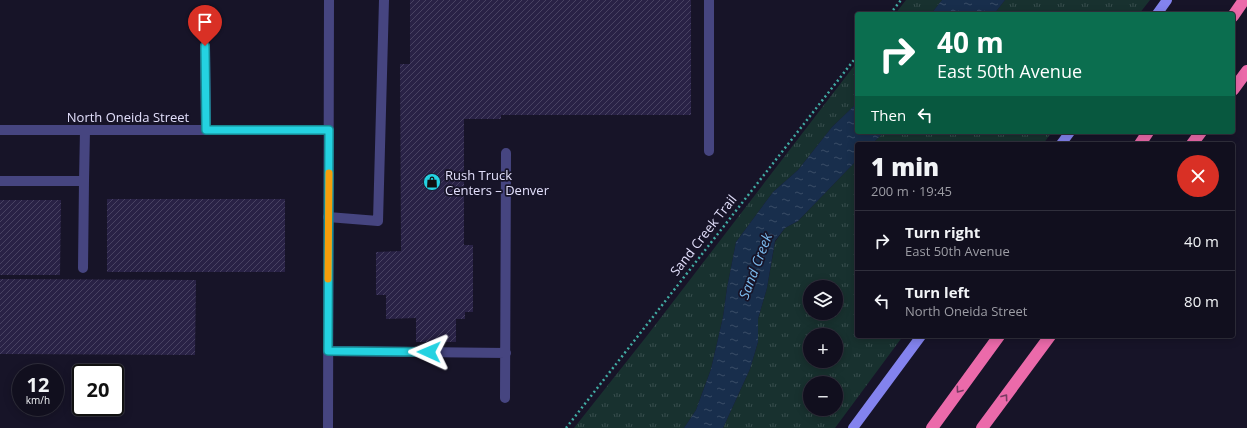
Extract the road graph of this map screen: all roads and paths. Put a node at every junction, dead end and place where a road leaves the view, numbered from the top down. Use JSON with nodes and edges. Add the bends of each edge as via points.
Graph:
{"nodes":[{"id":1,"x":328,"y":0,"type":"edge"},
{"id":2,"x":384,"y":0,"type":"edge"},
{"id":3,"x":709,"y":0,"type":"edge"},
{"id":4,"x":901,"y":0,"type":"edge"},
{"id":5,"x":1167,"y":0,"type":"edge"},
{"id":6,"x":1244,"y":0,"type":"edge"},
{"id":7,"x":892,"y":12,"type":"edge"},
{"id":8,"x":1158,"y":12,"type":"edge"},
{"id":9,"x":1235,"y":13,"type":"edge"},
{"id":10,"x":205,"y":46,"type":"dead end"},
{"id":11,"x":855,"y":59,"type":"edge"},
{"id":12,"x":1247,"y":71,"type":"edge"},
{"id":13,"x":1235,"y":87,"type":"edge"},
{"id":14,"x":0,"y":130,"type":"edge"},
{"id":15,"x":85,"y":130,"type":"junction"},
{"id":16,"x":206,"y":130,"type":"junction"},
{"id":17,"x":329,"y":130,"type":"junction"},
{"id":18,"x":709,"y":151,"type":"dead end"},
{"id":19,"x":506,"y":153,"type":"dead end"},
{"id":20,"x":84,"y":181,"type":"junction"},
{"id":21,"x":0,"y":182,"type":"edge"},
{"id":22,"x":328,"y":217,"type":"junction"},
{"id":23,"x":84,"y":268,"type":"dead end"},
{"id":24,"x":920,"y":338,"type":"edge"},
{"id":25,"x":998,"y":338,"type":"edge"},
{"id":26,"x":1049,"y":338,"type":"edge"},
{"id":27,"x":328,"y":351,"type":"junction"},
{"id":28,"x":506,"y":353,"type":"junction"},
{"id":29,"x":505,"y":398,"type":"dead end"},
{"id":30,"x":328,"y":428,"type":"edge"},
{"id":31,"x":566,"y":428,"type":"edge"},
{"id":32,"x":853,"y":428,"type":"edge"},
{"id":33,"x":932,"y":428,"type":"edge"},
{"id":34,"x":982,"y":428,"type":"edge"}],
"edges":[{"from":1,"to":17,"type":"street"},
{"from":2,"to":22,"type":"street","via":[[378,222]]},
{"from":3,"to":18,"type":"street"},
{"from":4,"to":7,"type":"path"},
{"from":5,"to":8,"type":"main road"},
{"from":6,"to":9,"type":"highway"},
{"from":10,"to":16,"type":"street"},
{"from":11,"to":31,"type":"path","name":"Sand Creek Trail"},
{"from":12,"to":13,"type":"highway"},
{"from":14,"to":15,"type":"street","name":"North Oneida Street"},
{"from":15,"to":16,"type":"street","name":"North Oneida Street"},
{"from":15,"to":20,"type":"street"},
{"from":16,"to":17,"type":"street","name":"North Oneida Street"},
{"from":17,"to":22,"type":"street"},
{"from":19,"to":28,"type":"street"},
{"from":20,"to":21,"type":"street"},
{"from":20,"to":23,"type":"street"},
{"from":22,"to":27,"type":"street"},
{"from":24,"to":32,"type":"main road"},
{"from":25,"to":33,"type":"highway","one_way":true},
{"from":34,"to":26,"type":"highway","one_way":true},
{"from":27,"to":28,"type":"street"},
{"from":27,"to":30,"type":"street"},
{"from":28,"to":29,"type":"street"}]}
